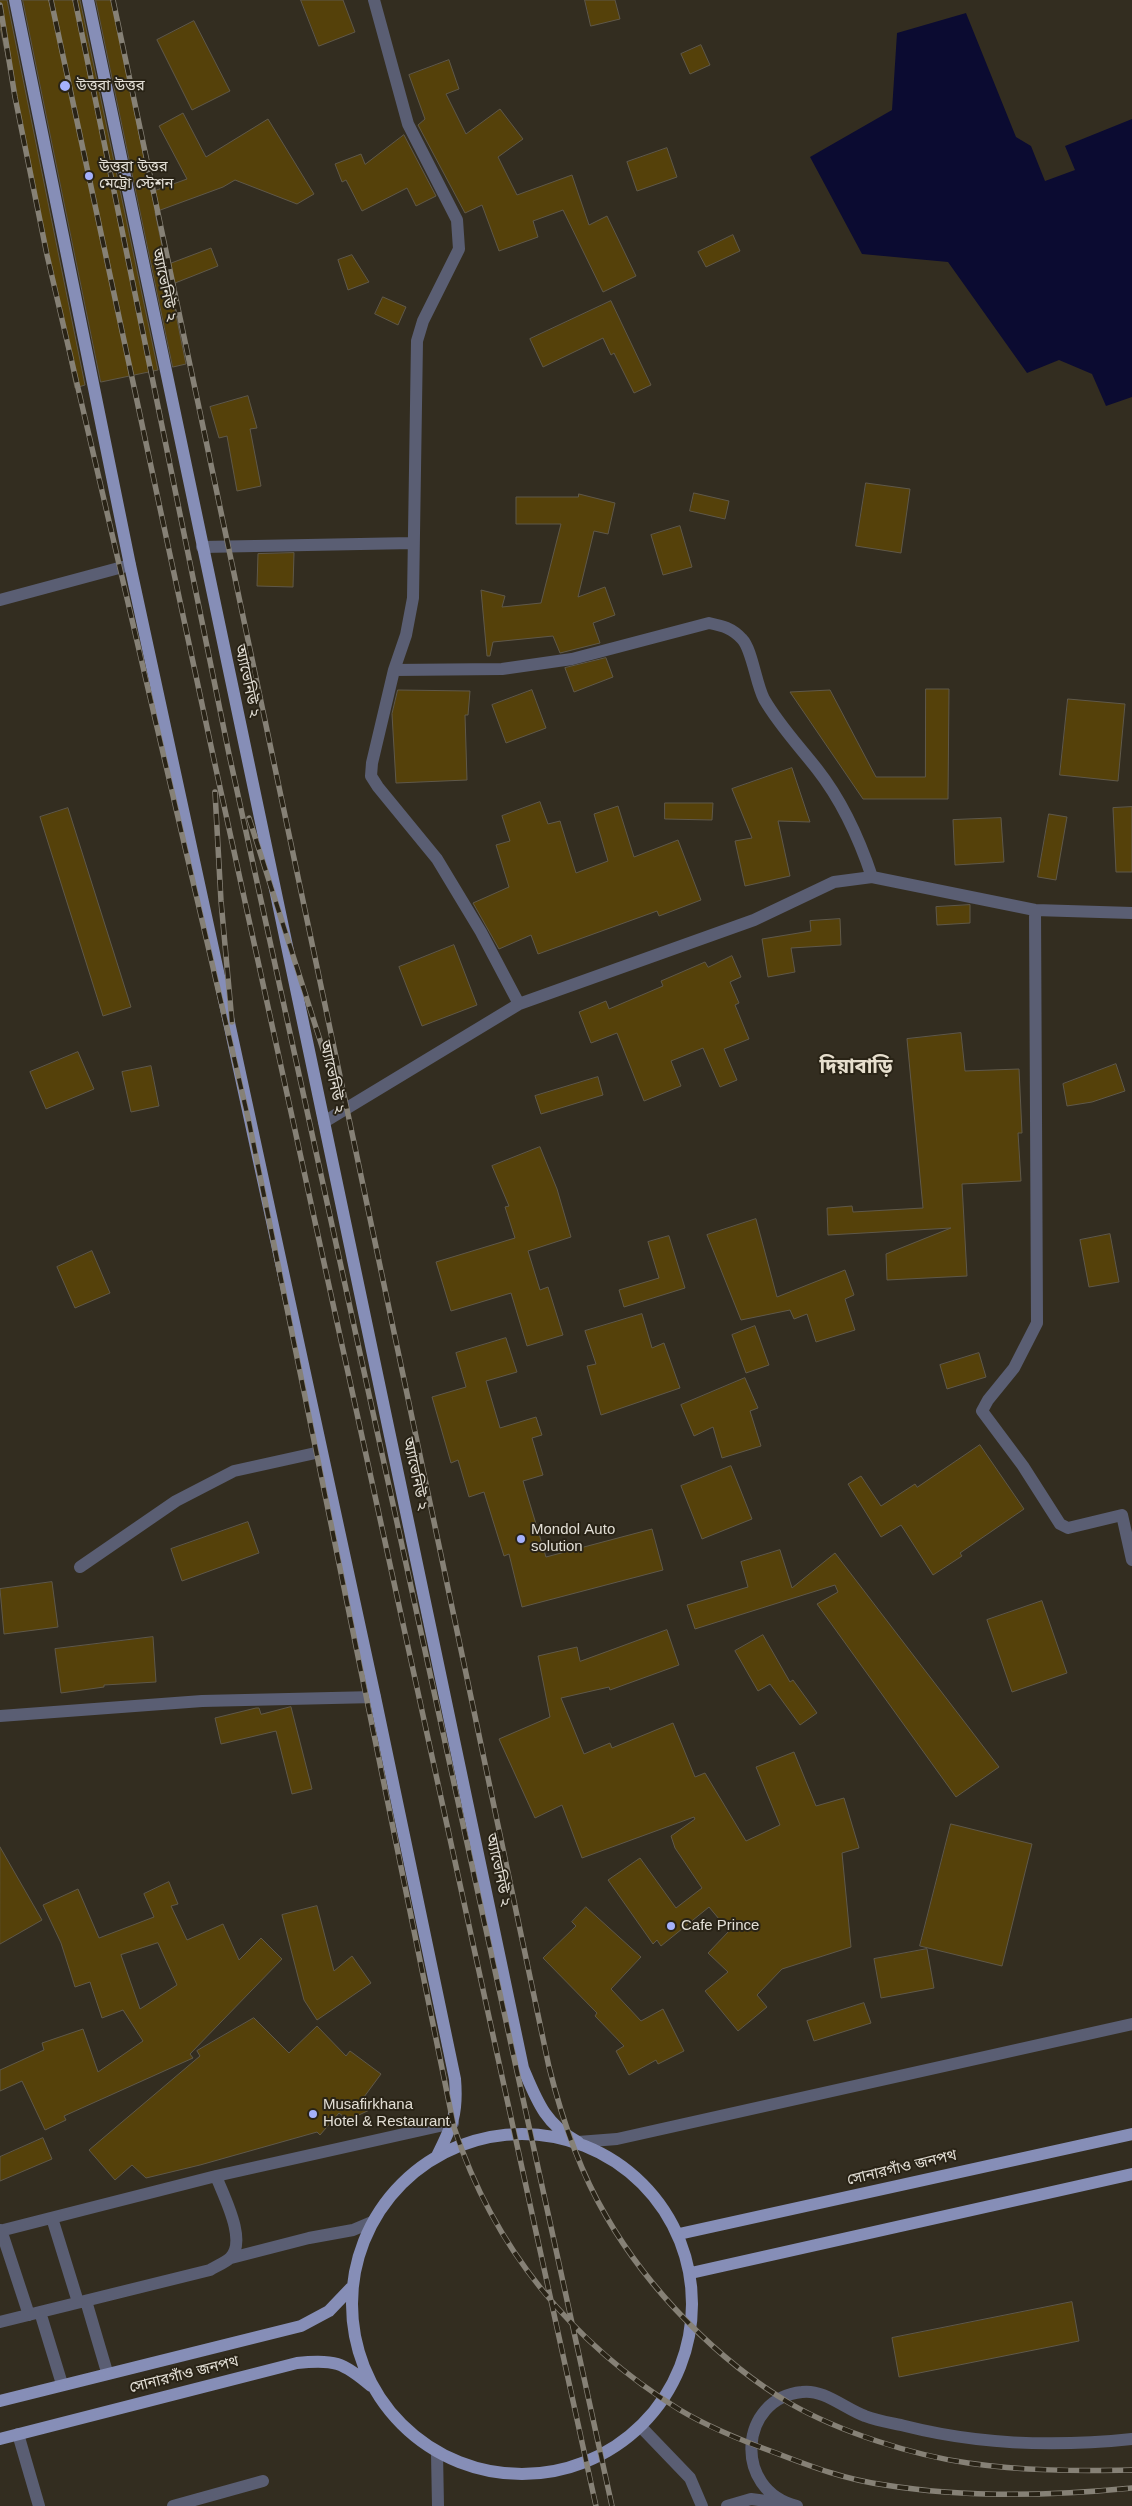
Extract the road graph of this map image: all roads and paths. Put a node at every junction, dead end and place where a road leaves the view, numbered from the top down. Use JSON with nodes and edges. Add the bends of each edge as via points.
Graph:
{"nodes":[{"id":1,"x":15,"y":0,"type":"edge"},
{"id":2,"x":88,"y":0,"type":"edge"},
{"id":3,"x":374,"y":0,"type":"edge"},
{"id":4,"x":413,"y":543,"type":"junction"},
{"id":5,"x":202,"y":547,"type":"junction"},
{"id":6,"x":130,"y":565,"type":"junction"},
{"id":7,"x":0,"y":600,"type":"edge"},
{"id":8,"x":394,"y":670,"type":"junction"},
{"id":9,"x":872,"y":877,"type":"junction"},
{"id":10,"x":1035,"y":910,"type":"junction"},
{"id":11,"x":1132,"y":913,"type":"edge"},
{"id":12,"x":519,"y":1004,"type":"junction"},
{"id":13,"x":324,"y":1122,"type":"junction"},
{"id":14,"x":320,"y":1452,"type":"junction"},
{"id":15,"x":1132,"y":1560,"type":"edge"},
{"id":16,"x":80,"y":1566,"type":"dead end"},
{"id":17,"x":375,"y":1697,"type":"junction"},
{"id":18,"x":0,"y":1716,"type":"edge"},
{"id":19,"x":1132,"y":2024,"type":"edge"},
{"id":20,"x":453,"y":2123,"type":"junction"},
{"id":21,"x":1132,"y":2134,"type":"edge"},
{"id":22,"x":578,"y":2142,"type":"junction"},
{"id":23,"x":437,"y":2156,"type":"junction"},
{"id":24,"x":1132,"y":2174,"type":"edge"},
{"id":25,"x":216,"y":2176,"type":"junction"},
{"id":26,"x":52,"y":2218,"type":"junction"},
{"id":27,"x":372,"y":2222,"type":"junction"},
{"id":28,"x":0,"y":2230,"type":"edge"},
{"id":29,"x":679,"y":2234,"type":"junction"},
{"id":30,"x":231,"y":2258,"type":"junction"},
{"id":31,"x":691,"y":2273,"type":"junction"},
{"id":32,"x":351,"y":2288,"type":"junction"},
{"id":33,"x":82,"y":2301,"type":"junction"},
{"id":34,"x":35,"y":2313,"type":"junction"},
{"id":35,"x":0,"y":2322,"type":"edge"},
{"id":36,"x":107,"y":2372,"type":"junction"},
{"id":37,"x":62,"y":2384,"type":"junction"},
{"id":38,"x":371,"y":2386,"type":"junction"},
{"id":39,"x":0,"y":2401,"type":"edge"},
{"id":40,"x":641,"y":2428,"type":"junction"},
{"id":41,"x":18,"y":2434,"type":"junction"},
{"id":42,"x":0,"y":2439,"type":"edge"},
{"id":43,"x":1132,"y":2439,"type":"edge"},
{"id":44,"x":437,"y":2453,"type":"junction"},
{"id":45,"x":263,"y":2481,"type":"dead end"},
{"id":46,"x":794,"y":2505,"type":"edge"},
{"id":47,"x":39,"y":2506,"type":"edge"},
{"id":48,"x":173,"y":2506,"type":"edge"},
{"id":49,"x":438,"y":2506,"type":"edge"},
{"id":50,"x":702,"y":2506,"type":"edge"},
{"id":51,"x":727,"y":2506,"type":"edge"}],
"edges":[{"from":1,"to":6,"type":"main road"},
{"from":2,"to":5,"type":"main road","name":"অ্যাভেনিউ ২"},
{"from":3,"to":4,"type":"street","via":[[408,124],[457,220],[459,249],[423,321],[417,341]]},
{"from":4,"to":5,"type":"street"},
{"from":4,"to":8,"type":"street","via":[[413,598],[406,635]]},
{"from":5,"to":13,"type":"main road","name":"অ্যাভেনিউ ২"},
{"from":6,"to":7,"type":"street"},
{"from":6,"to":14,"type":"main road"},
{"from":8,"to":9,"type":"street","via":[[502,669],[572,659],[709,623],[730,628],[744,641],[763,697],[776,719],[818,770],[848,816]]},
{"from":8,"to":12,"type":"street","via":[[371,776],[437,859]]},
{"from":9,"to":10,"type":"street"},
{"from":9,"to":12,"type":"street","via":[[834,882],[754,920]]},
{"from":10,"to":11,"type":"street"},
{"from":10,"to":15,"type":"street","via":[[1037,1323],[1014,1368],[982,1411],[1060,1524],[1068,1528],[1122,1515]]},
{"from":12,"to":13,"type":"street"},
{"from":13,"to":22,"type":"main road","name":"অ্যাভেনিউ ২","via":[[522,2068],[547,2118],[560,2132]]},
{"from":14,"to":16,"type":"street","via":[[234,1471],[176,1502]]},
{"from":14,"to":17,"type":"main road"},
{"from":17,"to":18,"type":"street","via":[[202,1701]]},
{"from":17,"to":20,"type":"main road","via":[[455,2079],[457,2099]]},
{"from":19,"to":22,"type":"street","via":[[617,2139]]},
{"from":20,"to":23,"type":"main road"},
{"from":20,"to":25,"type":"street"},
{"from":21,"to":29,"type":"main road","name":"সোনারগাঁও জনপথ"},
{"from":22,"to":23,"type":"main road","name":"সোনারগাঁও জনপথ","via":[[530,2133],[482,2138]]},
{"from":22,"to":29,"type":"main road","name":"সোনারগাঁও জনপথ","via":[[620,2163],[655,2194]]},
{"from":23,"to":27,"type":"main road","name":"সোনারগাঁও জনপথ","via":[[400,2185]]},
{"from":24,"to":31,"type":"main road"},
{"from":25,"to":26,"type":"street"},
{"from":25,"to":30,"type":"street","via":[[238,2241]]},
{"from":26,"to":28,"type":"street"},
{"from":26,"to":33,"type":"street"},
{"from":27,"to":30,"type":"street","via":[[353,2230]]},
{"from":27,"to":32,"type":"main road","name":"সোনারগাঁও জনপথ","via":[[358,2254]]},
{"from":28,"to":34,"type":"street"},
{"from":29,"to":31,"type":"main road","name":"সোনারগাঁও জনপথ"},
{"from":30,"to":33,"type":"street","via":[[210,2270]]},
{"from":31,"to":40,"type":"main road","name":"সোনারগাঁও জনপথ","via":[[692,2329],[678,2374],[675,2383]]},
{"from":32,"to":36,"type":"main road","name":"সোনারগাঁও জনপথ","via":[[329,2311],[301,2326]]},
{"from":32,"to":38,"type":"main road","name":"সোনারগাঁও জনপথ","via":[[354,2339]]},
{"from":33,"to":34,"type":"street"},
{"from":33,"to":36,"type":"street"},
{"from":34,"to":35,"type":"street"},
{"from":34,"to":37,"type":"street"},
{"from":36,"to":37,"type":"main road","name":"সোনারগাঁও জনপথ"},
{"from":37,"to":39,"type":"main road","name":"সোনারগাঁও জনপথ"},
{"from":38,"to":41,"type":"main road","name":"সোনারগাঁও জনপথ","via":[[348,2366],[322,2360],[297,2362]]},
{"from":38,"to":44,"type":"main road","name":"সোনারগাঁও জনপথ","via":[[397,2422]]},
{"from":40,"to":44,"type":"main road","name":"সোনারগাঁও জনপথ","via":[[605,2453],[565,2470],[521,2475],[478,2470]]},
{"from":40,"to":50,"type":"street","via":[[690,2478]]},
{"from":41,"to":42,"type":"main road","name":"সোনারগাঁও জনপথ"},
{"from":41,"to":47,"type":"street"},
{"from":43,"to":46,"type":"street","via":[[1085,2444],[1025,2444],[967,2438],[866,2416],[821,2394],[804,2391],[787,2394],[771,2405],[756,2426],[751,2458],[760,2483],[775,2496]]},
{"from":44,"to":49,"type":"street"},
{"from":45,"to":48,"type":"street"},
{"from":46,"to":51,"type":"street","via":[[751,2499]]}]}
